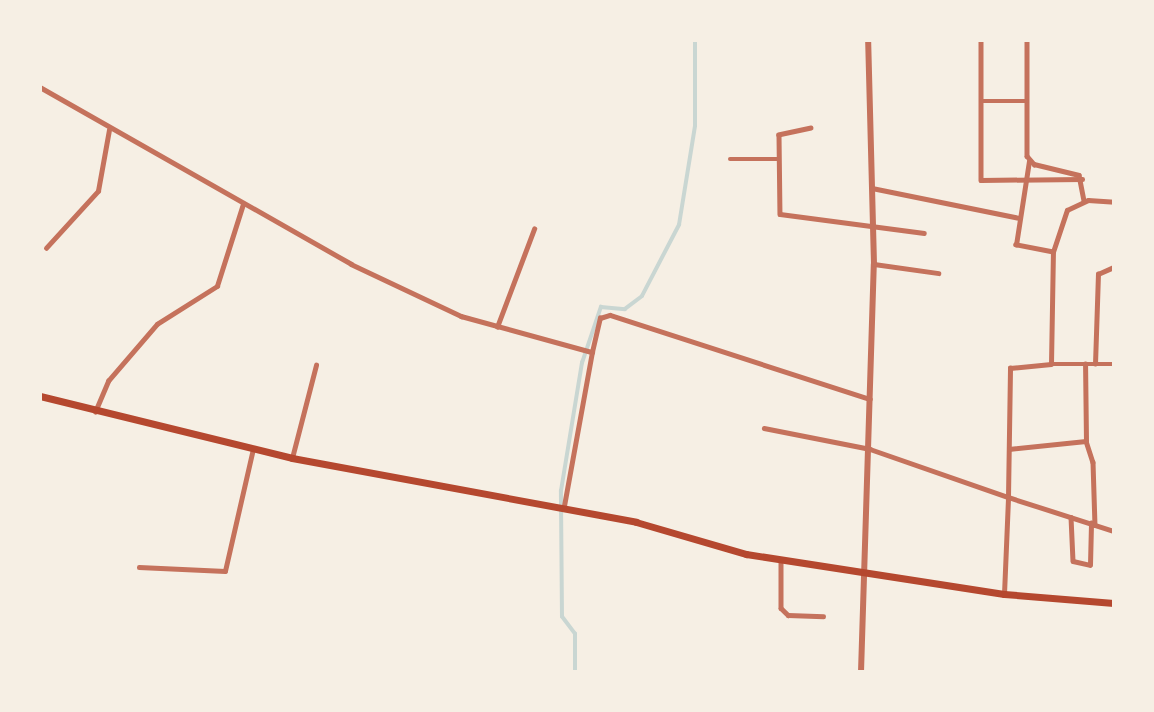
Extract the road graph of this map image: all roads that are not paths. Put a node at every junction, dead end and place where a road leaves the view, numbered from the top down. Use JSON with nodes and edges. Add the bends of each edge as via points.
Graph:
{"nodes":[{"id":1,"x":868,"y":40,"type":"edge"},
{"id":2,"x":981,"y":40,"type":"edge"},
{"id":3,"x":1027,"y":40,"type":"edge"},
{"id":4,"x":40,"y":87,"type":"edge"},
{"id":5,"x":1027,"y":101,"type":"junction"},
{"id":6,"x":981,"y":102,"type":"junction"},
{"id":7,"x":811,"y":128,"type":"dead end"},
{"id":8,"x":110,"y":130,"type":"junction"},
{"id":9,"x":730,"y":159,"type":"dead end"},
{"id":10,"x":777,"y":159,"type":"junction"},
{"id":11,"x":1029,"y":161,"type":"junction"},
{"id":12,"x":1082,"y":179,"type":"junction"},
{"id":13,"x":1026,"y":183,"type":"junction"},
{"id":14,"x":873,"y":188,"type":"junction"},
{"id":15,"x":1084,"y":201,"type":"junction"},
{"id":16,"x":1114,"y":202,"type":"edge"},
{"id":17,"x":243,"y":204,"type":"junction"},
{"id":18,"x":1019,"y":218,"type":"junction"},
{"id":19,"x":873,"y":225,"type":"junction"},
{"id":20,"x":534,"y":229,"type":"dead end"},
{"id":21,"x":924,"y":233,"type":"dead end"},
{"id":22,"x":47,"y":248,"type":"dead end"},
{"id":23,"x":1053,"y":252,"type":"junction"},
{"id":24,"x":874,"y":264,"type":"junction"},
{"id":25,"x":1114,"y":267,"type":"edge"},
{"id":26,"x":938,"y":273,"type":"dead end"},
{"id":27,"x":497,"y":327,"type":"junction"},
{"id":28,"x":592,"y":352,"type":"junction"},
{"id":29,"x":1095,"y":363,"type":"junction"},
{"id":30,"x":1051,"y":364,"type":"junction"},
{"id":31,"x":1085,"y":364,"type":"junction"},
{"id":32,"x":1114,"y":364,"type":"edge"},
{"id":33,"x":316,"y":365,"type":"dead end"},
{"id":34,"x":40,"y":396,"type":"edge"},
{"id":35,"x":871,"y":399,"type":"junction"},
{"id":36,"x":95,"y":413,"type":"junction"},
{"id":37,"x":764,"y":428,"type":"dead end"},
{"id":38,"x":1086,"y":441,"type":"junction"},
{"id":39,"x":253,"y":449,"type":"junction"},
{"id":40,"x":870,"y":449,"type":"junction"},
{"id":41,"x":1009,"y":449,"type":"junction"},
{"id":42,"x":292,"y":458,"type":"junction"},
{"id":43,"x":1009,"y":497,"type":"junction"},
{"id":44,"x":564,"y":506,"type":"junction"},
{"id":45,"x":1071,"y":517,"type":"junction"},
{"id":46,"x":1093,"y":524,"type":"junction"},
{"id":47,"x":1114,"y":531,"type":"edge"},
{"id":48,"x":782,"y":558,"type":"junction"},
{"id":49,"x":139,"y":567,"type":"dead end"},
{"id":50,"x":863,"y":569,"type":"junction"},
{"id":51,"x":1004,"y":594,"type":"junction"},
{"id":52,"x":1114,"y":603,"type":"edge"},
{"id":53,"x":823,"y":616,"type":"dead end"},
{"id":54,"x":861,"y":672,"type":"edge"}],
"edges":[{"from":1,"to":14,"type":"street"},
{"from":2,"to":6,"type":"street"},
{"from":3,"to":5,"type":"street"},
{"from":4,"to":8,"type":"street"},
{"from":5,"to":6,"type":"street"},
{"from":5,"to":11,"type":"street"},
{"from":6,"to":13,"type":"street","via":[[981,180]]},
{"from":7,"to":10,"type":"street","via":[[782,133]]},
{"from":8,"to":17,"type":"street"},
{"from":8,"to":22,"type":"street","via":[[98,191]]},
{"from":9,"to":10,"type":"street"},
{"from":10,"to":19,"type":"street","via":[[780,214]]},
{"from":11,"to":12,"type":"street","via":[[1074,171]]},
{"from":11,"to":13,"type":"street"},
{"from":12,"to":13,"type":"street"},
{"from":12,"to":15,"type":"street"},
{"from":13,"to":18,"type":"street"},
{"from":14,"to":18,"type":"street"},
{"from":14,"to":19,"type":"street"},
{"from":15,"to":16,"type":"street"},
{"from":15,"to":23,"type":"street","via":[[1060,216]]},
{"from":17,"to":27,"type":"street","via":[[351,264]]},
{"from":17,"to":36,"type":"street","via":[[216,286],[157,324],[108,381]]},
{"from":18,"to":23,"type":"street","via":[[1017,249]]},
{"from":19,"to":21,"type":"street"},
{"from":19,"to":24,"type":"street"},
{"from":20,"to":27,"type":"street"},
{"from":23,"to":30,"type":"street"},
{"from":24,"to":26,"type":"street"},
{"from":24,"to":35,"type":"street"},
{"from":25,"to":29,"type":"street","via":[[1098,274]]},
{"from":27,"to":28,"type":"street"},
{"from":28,"to":35,"type":"street","via":[[600,318],[610,315]]},
{"from":28,"to":44,"type":"street"},
{"from":29,"to":31,"type":"street"},
{"from":29,"to":32,"type":"street"},
{"from":30,"to":31,"type":"street"},
{"from":30,"to":41,"type":"street","via":[[1010,368]]},
{"from":31,"to":38,"type":"street"},
{"from":33,"to":42,"type":"street"},
{"from":34,"to":36,"type":"main road"},
{"from":35,"to":40,"type":"street"},
{"from":36,"to":39,"type":"main road"},
{"from":37,"to":40,"type":"street"},
{"from":38,"to":41,"type":"street"},
{"from":38,"to":46,"type":"street","via":[[1093,462]]},
{"from":39,"to":42,"type":"main road"},
{"from":39,"to":49,"type":"street","via":[[225,571]]},
{"from":40,"to":43,"type":"street"},
{"from":40,"to":50,"type":"street"},
{"from":41,"to":43,"type":"street"},
{"from":42,"to":44,"type":"main road"},
{"from":43,"to":45,"type":"street"},
{"from":43,"to":51,"type":"street"},
{"from":44,"to":48,"type":"main road"},
{"from":45,"to":46,"type":"street"},
{"from":45,"to":46,"type":"street","via":[[1073,561],[1090,565]]},
{"from":46,"to":47,"type":"street"},
{"from":48,"to":50,"type":"main road"},
{"from":48,"to":53,"type":"street","via":[[781,608],[789,615]]},
{"from":50,"to":51,"type":"main road"},
{"from":50,"to":54,"type":"street"},
{"from":51,"to":52,"type":"main road"}]}
